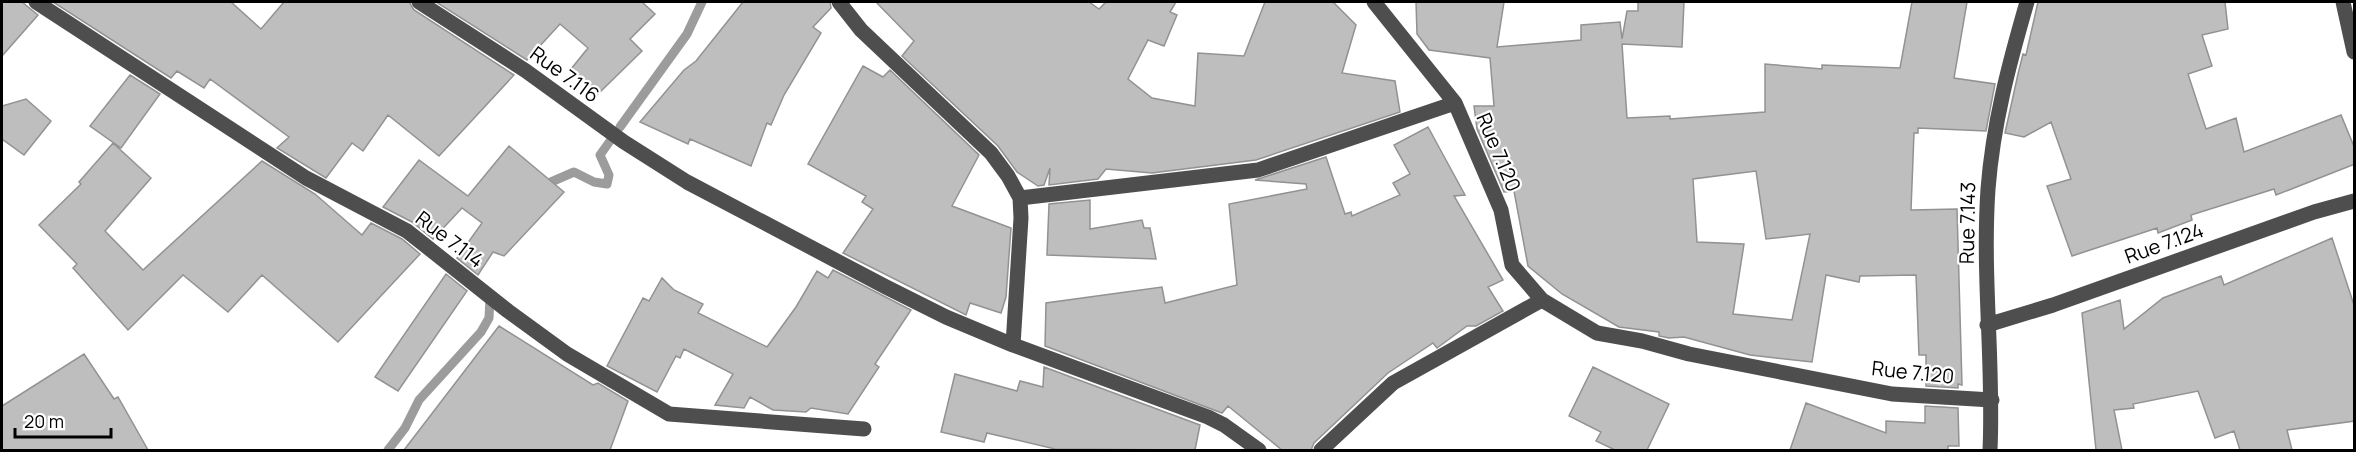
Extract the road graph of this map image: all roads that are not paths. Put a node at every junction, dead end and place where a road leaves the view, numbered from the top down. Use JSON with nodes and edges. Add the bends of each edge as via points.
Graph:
{"nodes":[{"id":1,"x":36,"y":2,"type":"edge"},
{"id":2,"x":419,"y":2,"type":"edge"},
{"id":3,"x":838,"y":2,"type":"edge"},
{"id":4,"x":1374,"y":2,"type":"edge"},
{"id":5,"x":2027,"y":2,"type":"edge"},
{"id":6,"x":2343,"y":2,"type":"edge"},
{"id":7,"x":2355,"y":52,"type":"edge"},
{"id":8,"x":1455,"y":103,"type":"junction"},
{"id":9,"x":1020,"y":198,"type":"junction"},
{"id":10,"x":2355,"y":201,"type":"edge"},
{"id":11,"x":1542,"y":300,"type":"junction"},
{"id":12,"x":1987,"y":325,"type":"junction"},
{"id":13,"x":1013,"y":345,"type":"junction"},
{"id":14,"x":1992,"y":400,"type":"junction"},
{"id":15,"x":864,"y":429,"type":"dead end"},
{"id":16,"x":1259,"y":450,"type":"edge"},
{"id":17,"x":1321,"y":450,"type":"edge"},
{"id":18,"x":1990,"y":450,"type":"edge"}],
"edges":[{"from":1,"to":15,"type":"street","name":"Rue 7.114","via":[[306,178],[407,231],[567,354],[669,414]]},
{"from":2,"to":13,"type":"street","name":"Rue 7.116","via":[[687,182],[886,287]]},
{"from":3,"to":9,"type":"street","via":[[861,30],[991,153]]},
{"from":4,"to":8,"type":"street"},
{"from":5,"to":12,"type":"street","name":"Rue 7.143","via":[[2002,86],[1992,146]]},
{"from":6,"to":7,"type":"street"},
{"from":8,"to":9,"type":"street","name":"Rue 7.120","via":[[1258,170]]},
{"from":8,"to":11,"type":"street","name":"Rue 7.120","via":[[1501,210],[1512,265]]},
{"from":9,"to":13,"type":"street"},
{"from":10,"to":12,"type":"street","name":"Rue 7.124"},
{"from":11,"to":14,"type":"street","name":"Rue 7.120","via":[[1597,333],[1689,354],[1892,394]]},
{"from":11,"to":17,"type":"street","via":[[1393,384]]},
{"from":12,"to":14,"type":"street","name":"Rue 7.143"},
{"from":13,"to":16,"type":"street","name":"Rue 7.116","via":[[1208,417]]},
{"from":14,"to":18,"type":"street","name":"Rue 7.143"}]}
